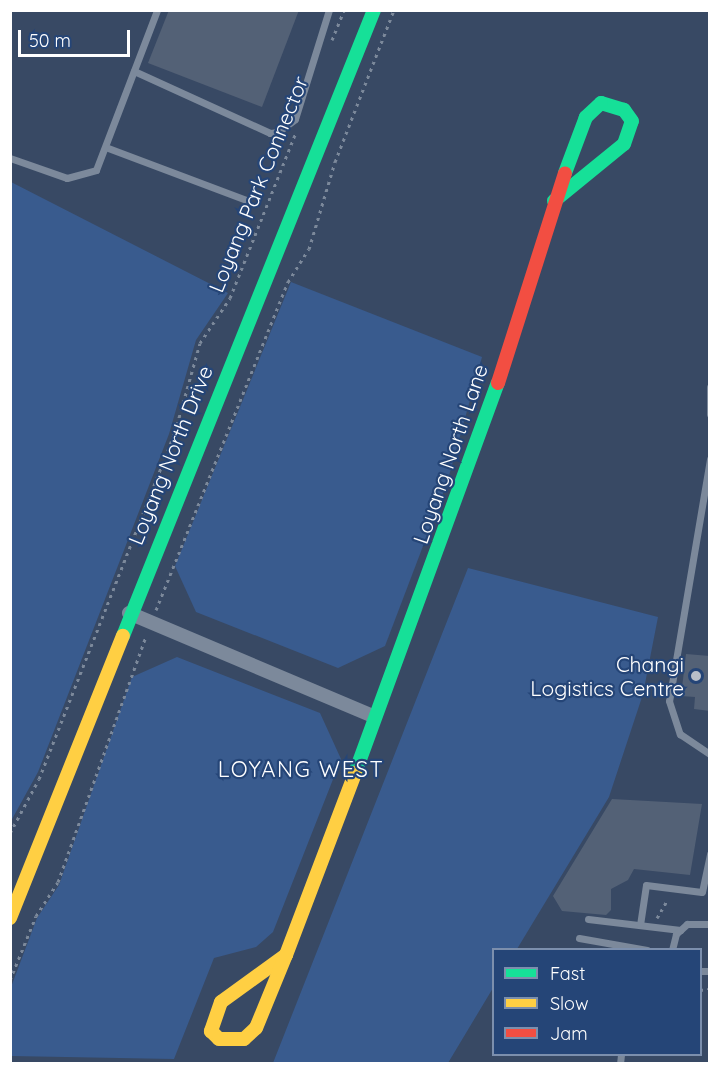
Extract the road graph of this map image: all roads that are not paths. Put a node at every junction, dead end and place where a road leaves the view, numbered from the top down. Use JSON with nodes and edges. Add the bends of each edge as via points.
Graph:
{"nodes":[{"id":1,"x":157,"y":10,"type":"edge"},
{"id":2,"x":328,"y":10,"type":"edge"},
{"id":3,"x":374,"y":10,"type":"edge"},
{"id":4,"x":134,"y":71,"type":"junction"},
{"id":5,"x":108,"y":148,"type":"junction"},
{"id":6,"x":10,"y":158,"type":"edge"},
{"id":7,"x":246,"y":200,"type":"dead end"},
{"id":8,"x":554,"y":201,"type":"junction"},
{"id":9,"x":710,"y":387,"type":"edge"},
{"id":10,"x":710,"y":414,"type":"edge"},
{"id":11,"x":710,"y":459,"type":"edge"},
{"id":12,"x":129,"y":613,"type":"junction"},
{"id":13,"x":375,"y":717,"type":"junction"},
{"id":14,"x":710,"y":754,"type":"edge"},
{"id":15,"x":710,"y":854,"type":"edge"},
{"id":16,"x":10,"y":918,"type":"edge"},
{"id":17,"x":588,"y":919,"type":"dead end"},
{"id":18,"x":710,"y":924,"type":"edge"},
{"id":19,"x":640,"y":925,"type":"junction"},
{"id":20,"x":680,"y":930,"type":"junction"},
{"id":21,"x":579,"y":938,"type":"dead end"},
{"id":22,"x":631,"y":948,"type":"edge"},
{"id":23,"x":673,"y":948,"type":"edge"},
{"id":24,"x":286,"y":955,"type":"junction"}],
"edges":[{"from":1,"to":4,"type":"lane"},
{"from":2,"to":4,"type":"lane","via":[[295,119],[278,132],[270,133]]},
{"from":3,"to":12,"type":"street","name":"Loyang North Drive"},
{"from":4,"to":5,"type":"lane"},
{"from":5,"to":6,"type":"lane","via":[[96,170],[78,178]]},
{"from":5,"to":7,"type":"lane"},
{"from":8,"to":8,"type":"street","name":"Loyang North Lane","via":[[586,117],[601,103],[624,110],[632,121],[624,144]]},
{"from":8,"to":13,"type":"street","name":"Loyang North Lane","via":[[474,459]]},
{"from":9,"to":10,"type":"lane"},
{"from":11,"to":14,"type":"lane","via":[[669,701],[680,734]]},
{"from":12,"to":13,"type":"street"},
{"from":12,"to":16,"type":"street","name":"Loyang North Drive"},
{"from":13,"to":24,"type":"street","name":"Loyang North Lane"},
{"from":15,"to":19,"type":"lane","via":[[702,892],[646,885]]},
{"from":17,"to":19,"type":"lane"},
{"from":18,"to":20,"type":"lane"},
{"from":19,"to":20,"type":"lane"},
{"from":20,"to":23,"type":"lane"},
{"from":21,"to":22,"type":"lane"},
{"from":24,"to":24,"type":"street","name":"Loyang North Lane","via":[[256,1028],[244,1039],[219,1039],[211,1031],[221,1002]]}]}
